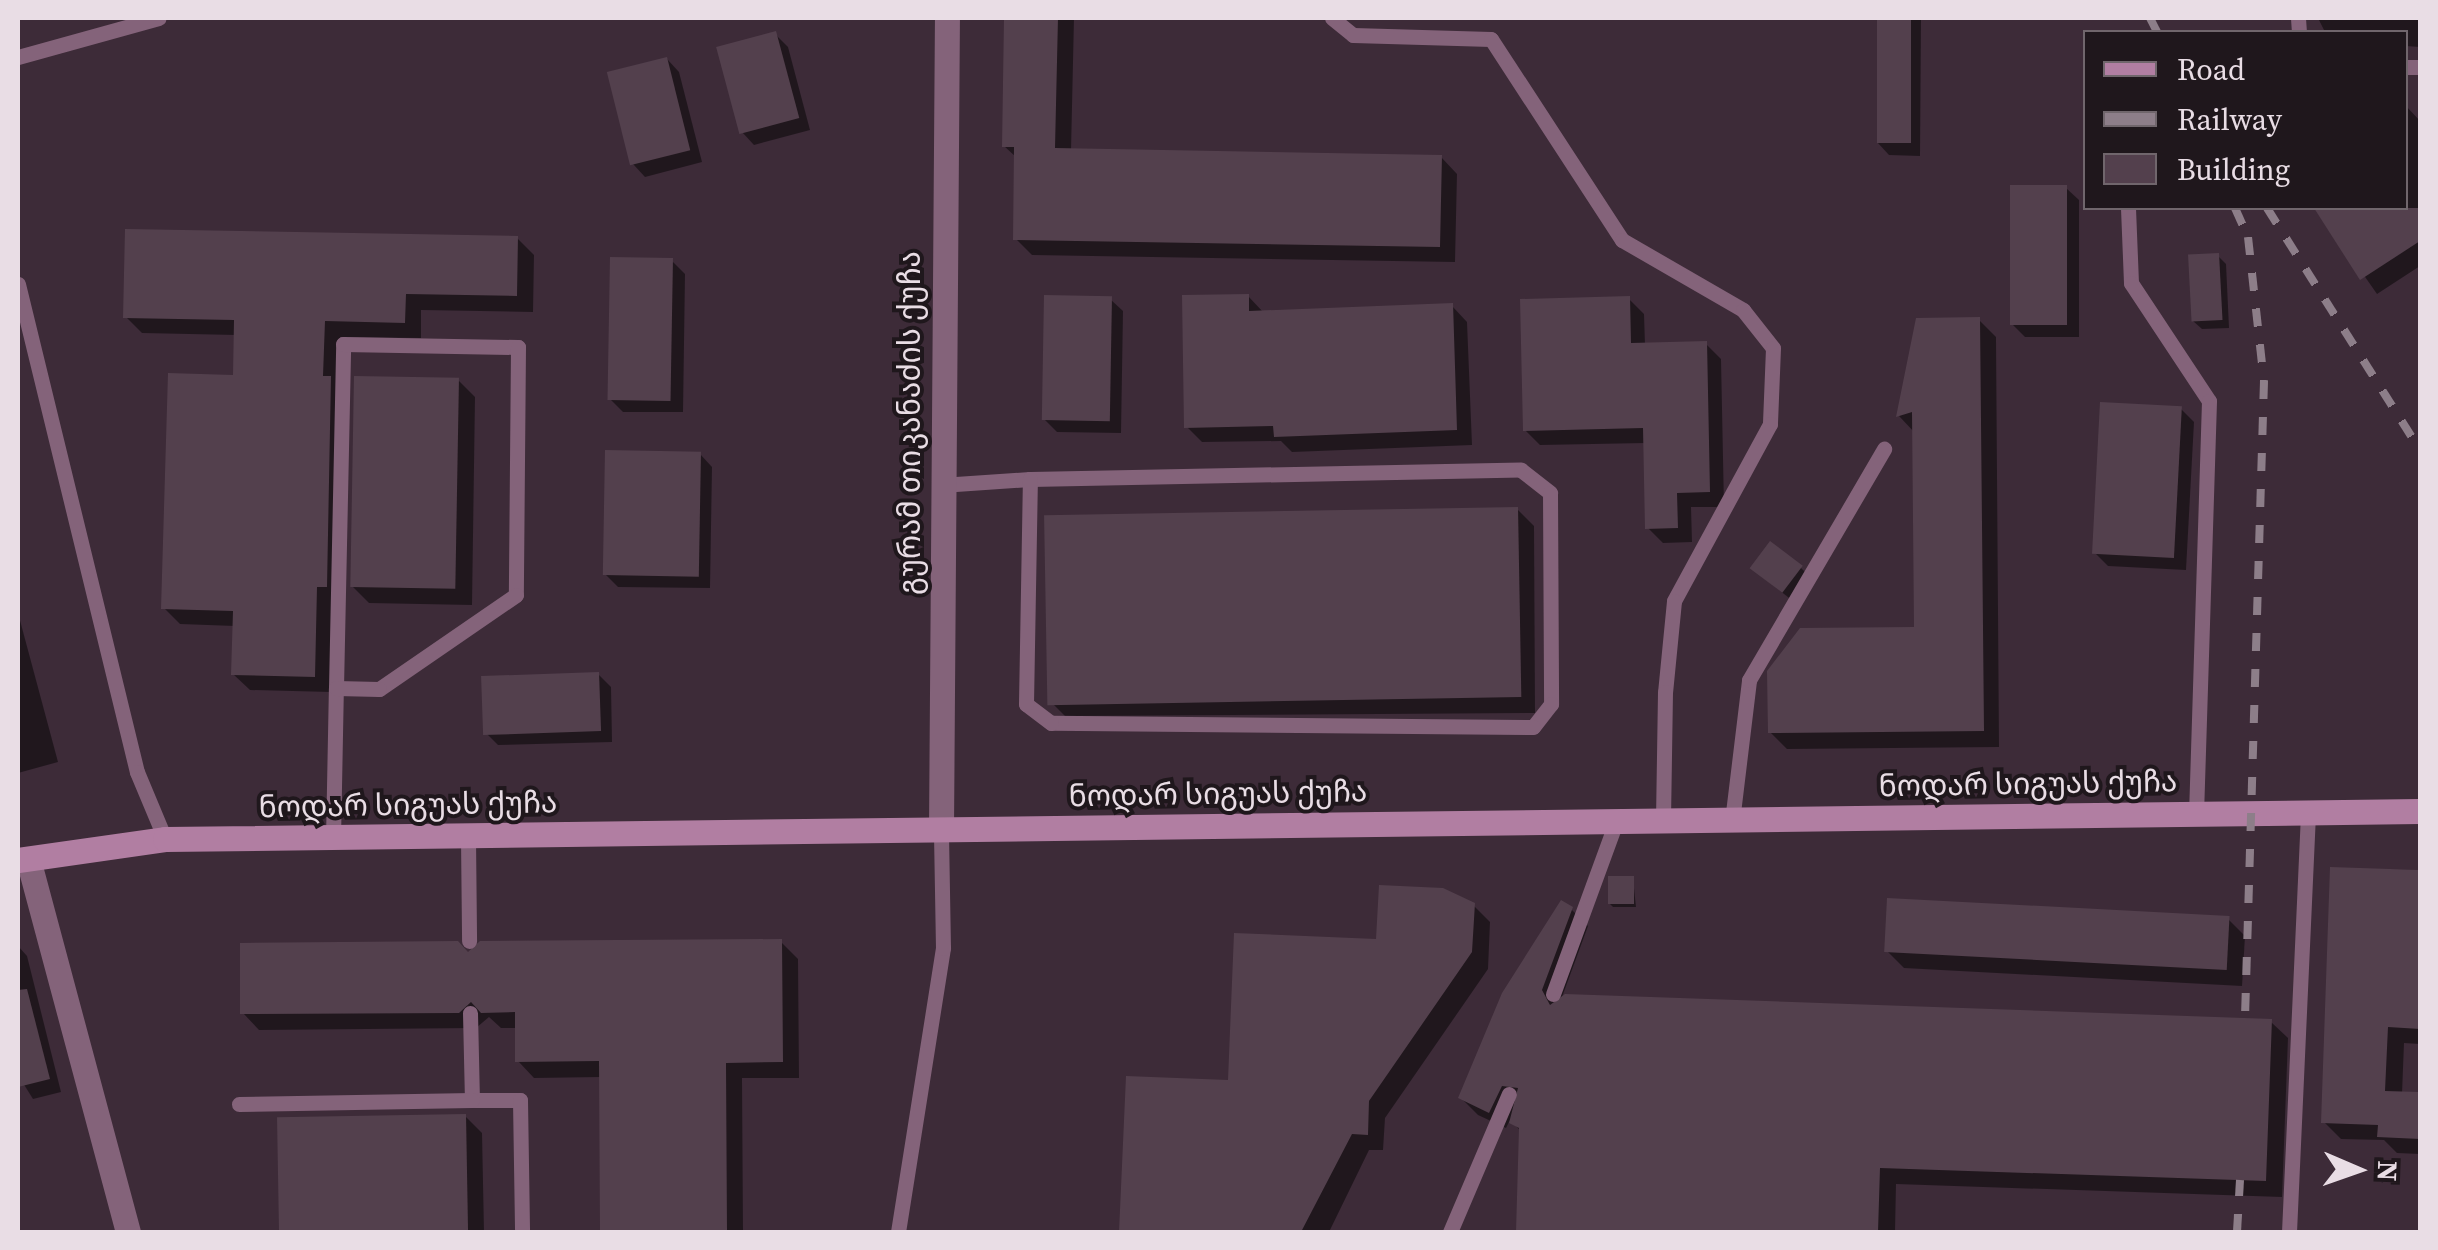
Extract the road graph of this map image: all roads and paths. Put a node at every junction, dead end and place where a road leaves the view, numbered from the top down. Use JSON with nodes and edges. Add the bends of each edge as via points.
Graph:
{"nodes":[{"id":1,"x":159,"y":18,"type":"edge"},
{"id":2,"x":947,"y":18,"type":"edge"},
{"id":3,"x":1332,"y":18,"type":"edge"},
{"id":4,"x":1402,"y":18,"type":"edge"},
{"id":5,"x":1402,"y":37,"type":"junction"},
{"id":6,"x":18,"y":57,"type":"edge"},
{"id":7,"x":2128,"y":210,"type":"edge"},
{"id":8,"x":18,"y":284,"type":"edge"},
{"id":9,"x":1884,"y":449,"type":"dead end"},
{"id":10,"x":1030,"y":479,"type":"junction"},
{"id":11,"x":941,"y":485,"type":"junction"},
{"id":12,"x":336,"y":688,"type":"junction"},
{"id":13,"x":2420,"y":810,"type":"edge"},
{"id":14,"x":2308,"y":813,"type":"junction"},
{"id":15,"x":2196,"y":814,"type":"junction"},
{"id":16,"x":1732,"y":821,"type":"junction"},
{"id":17,"x":1616,"y":822,"type":"junction"},
{"id":18,"x":1664,"y":822,"type":"junction"},
{"id":19,"x":941,"y":830,"type":"junction"},
{"id":20,"x":333,"y":838,"type":"junction"},
{"id":21,"x":468,"y":838,"type":"junction"},
{"id":22,"x":165,"y":839,"type":"junction"},
{"id":23,"x":23,"y":860,"type":"edge"},
{"id":24,"x":470,"y":941,"type":"dead end"},
{"id":25,"x":1554,"y":994,"type":"dead end"},
{"id":26,"x":470,"y":1012,"type":"dead end"},
{"id":27,"x":1509,"y":1094,"type":"dead end"},
{"id":28,"x":472,"y":1100,"type":"junction"},
{"id":29,"x":239,"y":1104,"type":"dead end"},
{"id":30,"x":128,"y":1232,"type":"edge"},
{"id":31,"x":522,"y":1232,"type":"edge"},
{"id":32,"x":898,"y":1232,"type":"edge"},
{"id":33,"x":1450,"y":1232,"type":"edge"},
{"id":34,"x":2289,"y":1232,"type":"edge"}],
"edges":[{"from":1,"to":6,"type":"lane"},
{"from":2,"to":11,"type":"street","name":"გურამ თიკანაძის ქუჩა"},
{"from":3,"to":5,"type":"lane","via":[[1353,36]]},
{"from":4,"to":5,"type":"lane"},
{"from":5,"to":18,"type":"lane","via":[[1490,39],[1622,240],[1743,310],[1773,348],[1770,424],[1674,601]]},
{"from":7,"to":15,"type":"lane","via":[[2131,283],[2209,401]]},
{"from":8,"to":22,"type":"lane","via":[[137,772]]},
{"from":9,"to":16,"type":"lane","via":[[1748,680]]},
{"from":10,"to":10,"type":"lane","via":[[1521,470],[1550,492],[1552,704],[1533,728],[1051,723],[1026,704]]},
{"from":10,"to":11,"type":"lane"},
{"from":11,"to":19,"type":"street","name":"გურამ თიკანაძის ქუჩა"},
{"from":12,"to":12,"type":"lane","via":[[342,344],[518,348],[516,595],[379,689]]},
{"from":12,"to":20,"type":"lane"},
{"from":13,"to":14,"type":"street","name":"ნოდარ სიგუას ქუჩა"},
{"from":14,"to":15,"type":"street","name":"ნოდარ სიგუას ქუჩა"},
{"from":14,"to":34,"type":"lane"},
{"from":15,"to":16,"type":"street","name":"ნოდარ სიგუას ქუჩა"},
{"from":16,"to":18,"type":"street","name":"ნოდარ სიგუას ქუჩა"},
{"from":17,"to":18,"type":"street","name":"ნოდარ სიგუას ქუჩა"},
{"from":17,"to":19,"type":"street","name":"ნოდარ სიგუას ქუჩა"},
{"from":17,"to":25,"type":"lane"},
{"from":19,"to":21,"type":"street","name":"ნოდარ სიგუას ქუჩა"},
{"from":19,"to":32,"type":"lane","via":[[943,948]]},
{"from":20,"to":21,"type":"street","name":"ნოდარ სიგუას ქუჩა"},
{"from":20,"to":22,"type":"street","name":"ნოდარ სიგუას ქუჩა"},
{"from":21,"to":24,"type":"lane"},
{"from":22,"to":23,"type":"street","name":"ნოდარ სიგუას ქუჩა"},
{"from":23,"to":30,"type":"street"},
{"from":26,"to":28,"type":"lane"},
{"from":27,"to":33,"type":"lane"},
{"from":28,"to":29,"type":"lane"},
{"from":28,"to":31,"type":"lane","via":[[520,1100]]}]}
